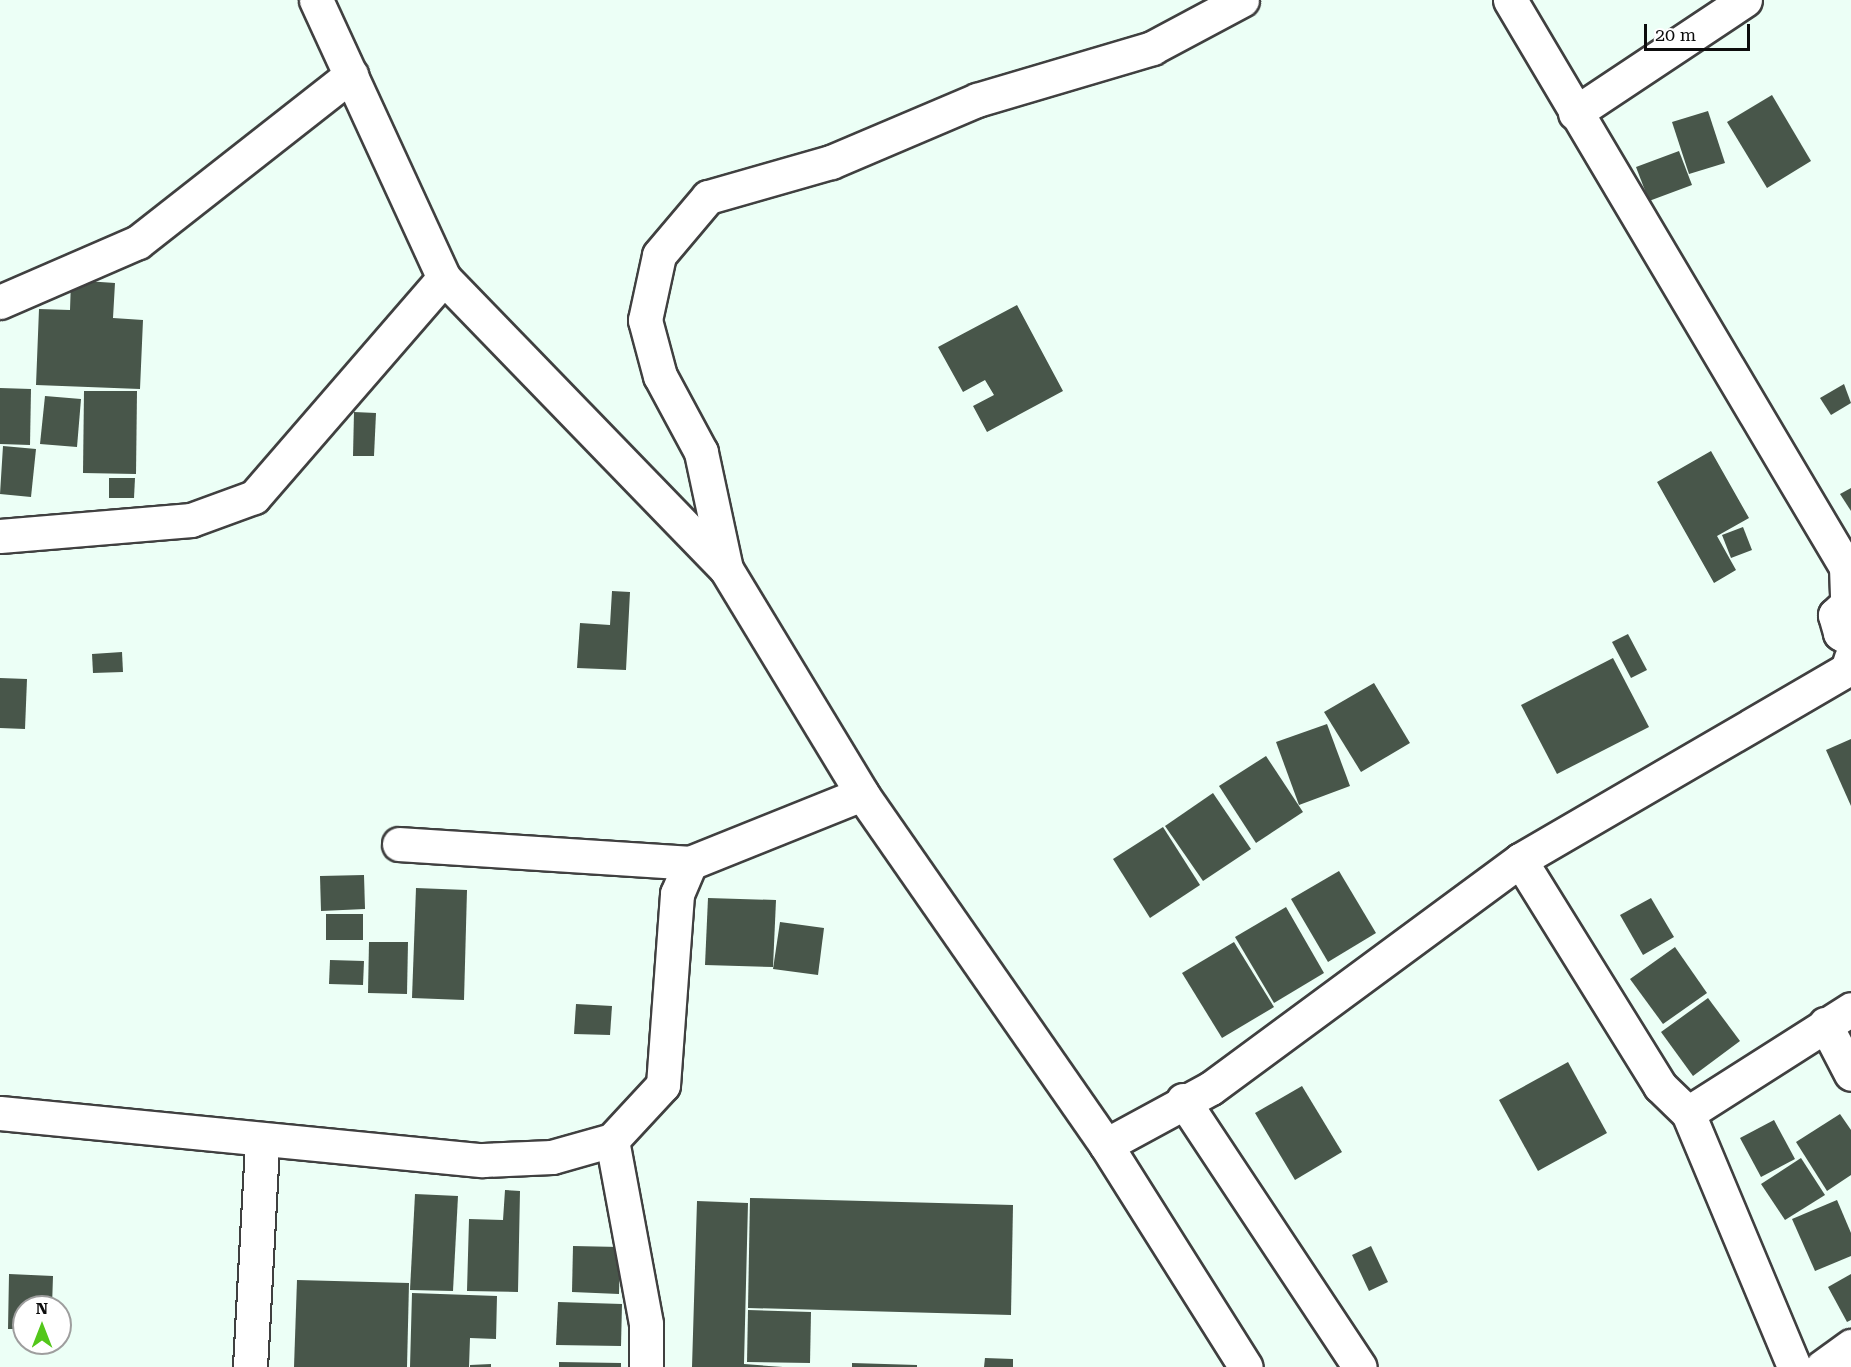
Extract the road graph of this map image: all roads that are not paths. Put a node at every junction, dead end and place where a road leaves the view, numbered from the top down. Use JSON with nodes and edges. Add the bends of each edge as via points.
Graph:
{"nodes":[{"id":1,"x":316,"y":0,"type":"edge"},
{"id":2,"x":1242,"y":0,"type":"edge"},
{"id":3,"x":1510,"y":0,"type":"edge"},
{"id":4,"x":1745,"y":0,"type":"edge"},
{"id":5,"x":351,"y":75,"type":"junction"},
{"id":6,"x":1575,"y":114,"type":"junction"},
{"id":7,"x":444,"y":278,"type":"junction"},
{"id":8,"x":0,"y":302,"type":"edge"},
{"id":9,"x":0,"y":536,"type":"edge"},
{"id":10,"x":726,"y":569,"type":"junction"},
{"id":11,"x":1849,"y":600,"type":"edge"},
{"id":12,"x":1851,"y":640,"type":"edge"},
{"id":13,"x":1851,"y":658,"type":"edge"},
{"id":14,"x":862,"y":794,"type":"junction"},
{"id":15,"x":399,"y":844,"type":"dead end"},
{"id":16,"x":1520,"y":860,"type":"junction"},
{"id":17,"x":690,"y":863,"type":"junction"},
{"id":18,"x":1838,"y":1016,"type":"edge"},
{"id":19,"x":1851,"y":1074,"type":"edge"},
{"id":20,"x":1183,"y":1100,"type":"junction"},
{"id":21,"x":0,"y":1113,"type":"edge"},
{"id":22,"x":1688,"y":1113,"type":"junction"},
{"id":23,"x":612,"y":1140,"type":"junction"},
{"id":24,"x":262,"y":1143,"type":"junction"},
{"id":25,"x":1106,"y":1146,"type":"junction"},
{"id":26,"x":1851,"y":1346,"type":"edge"},
{"id":27,"x":250,"y":1367,"type":"edge"},
{"id":28,"x":646,"y":1367,"type":"edge"},
{"id":29,"x":1246,"y":1367,"type":"edge"},
{"id":30,"x":1360,"y":1367,"type":"edge"},
{"id":31,"x":1794,"y":1367,"type":"edge"},
{"id":32,"x":1822,"y":1367,"type":"edge"}],
"edges":[{"from":1,"to":5,"type":"street"},
{"from":2,"to":10,"type":"street","via":[[1152,48],[977,100],[831,162],[708,197],[659,255],[645,320],[660,376],[701,452]]},
{"from":3,"to":6,"type":"street"},
{"from":4,"to":6,"type":"street"},
{"from":5,"to":7,"type":"street"},
{"from":5,"to":8,"type":"street","via":[[138,242]]},
{"from":6,"to":11,"type":"street","via":[[1846,567]]},
{"from":7,"to":9,"type":"street","via":[[254,496],[191,520]]},
{"from":7,"to":10,"type":"street"},
{"from":10,"to":14,"type":"street"},
{"from":11,"to":12,"type":"street","via":[[1839,607],[1835,625]]},
{"from":13,"to":16,"type":"street","via":[[1847,670]]},
{"from":14,"to":17,"type":"street"},
{"from":14,"to":25,"type":"street"},
{"from":15,"to":17,"type":"street"},
{"from":16,"to":20,"type":"street","via":[[1283,1036]]},
{"from":16,"to":22,"type":"street","via":[[1660,1086]]},
{"from":17,"to":23,"type":"street","via":[[677,894],[663,1085]]},
{"from":18,"to":19,"type":"street"},
{"from":18,"to":22,"type":"street"},
{"from":20,"to":25,"type":"street"},
{"from":20,"to":30,"type":"street"},
{"from":21,"to":24,"type":"street"},
{"from":22,"to":31,"type":"street"},
{"from":23,"to":24,"type":"street","via":[[552,1157],[483,1160],[322,1141]]},
{"from":23,"to":28,"type":"street","via":[[646,1324]]},
{"from":24,"to":27,"type":"street"},
{"from":25,"to":29,"type":"street"},
{"from":26,"to":32,"type":"street"}]}
